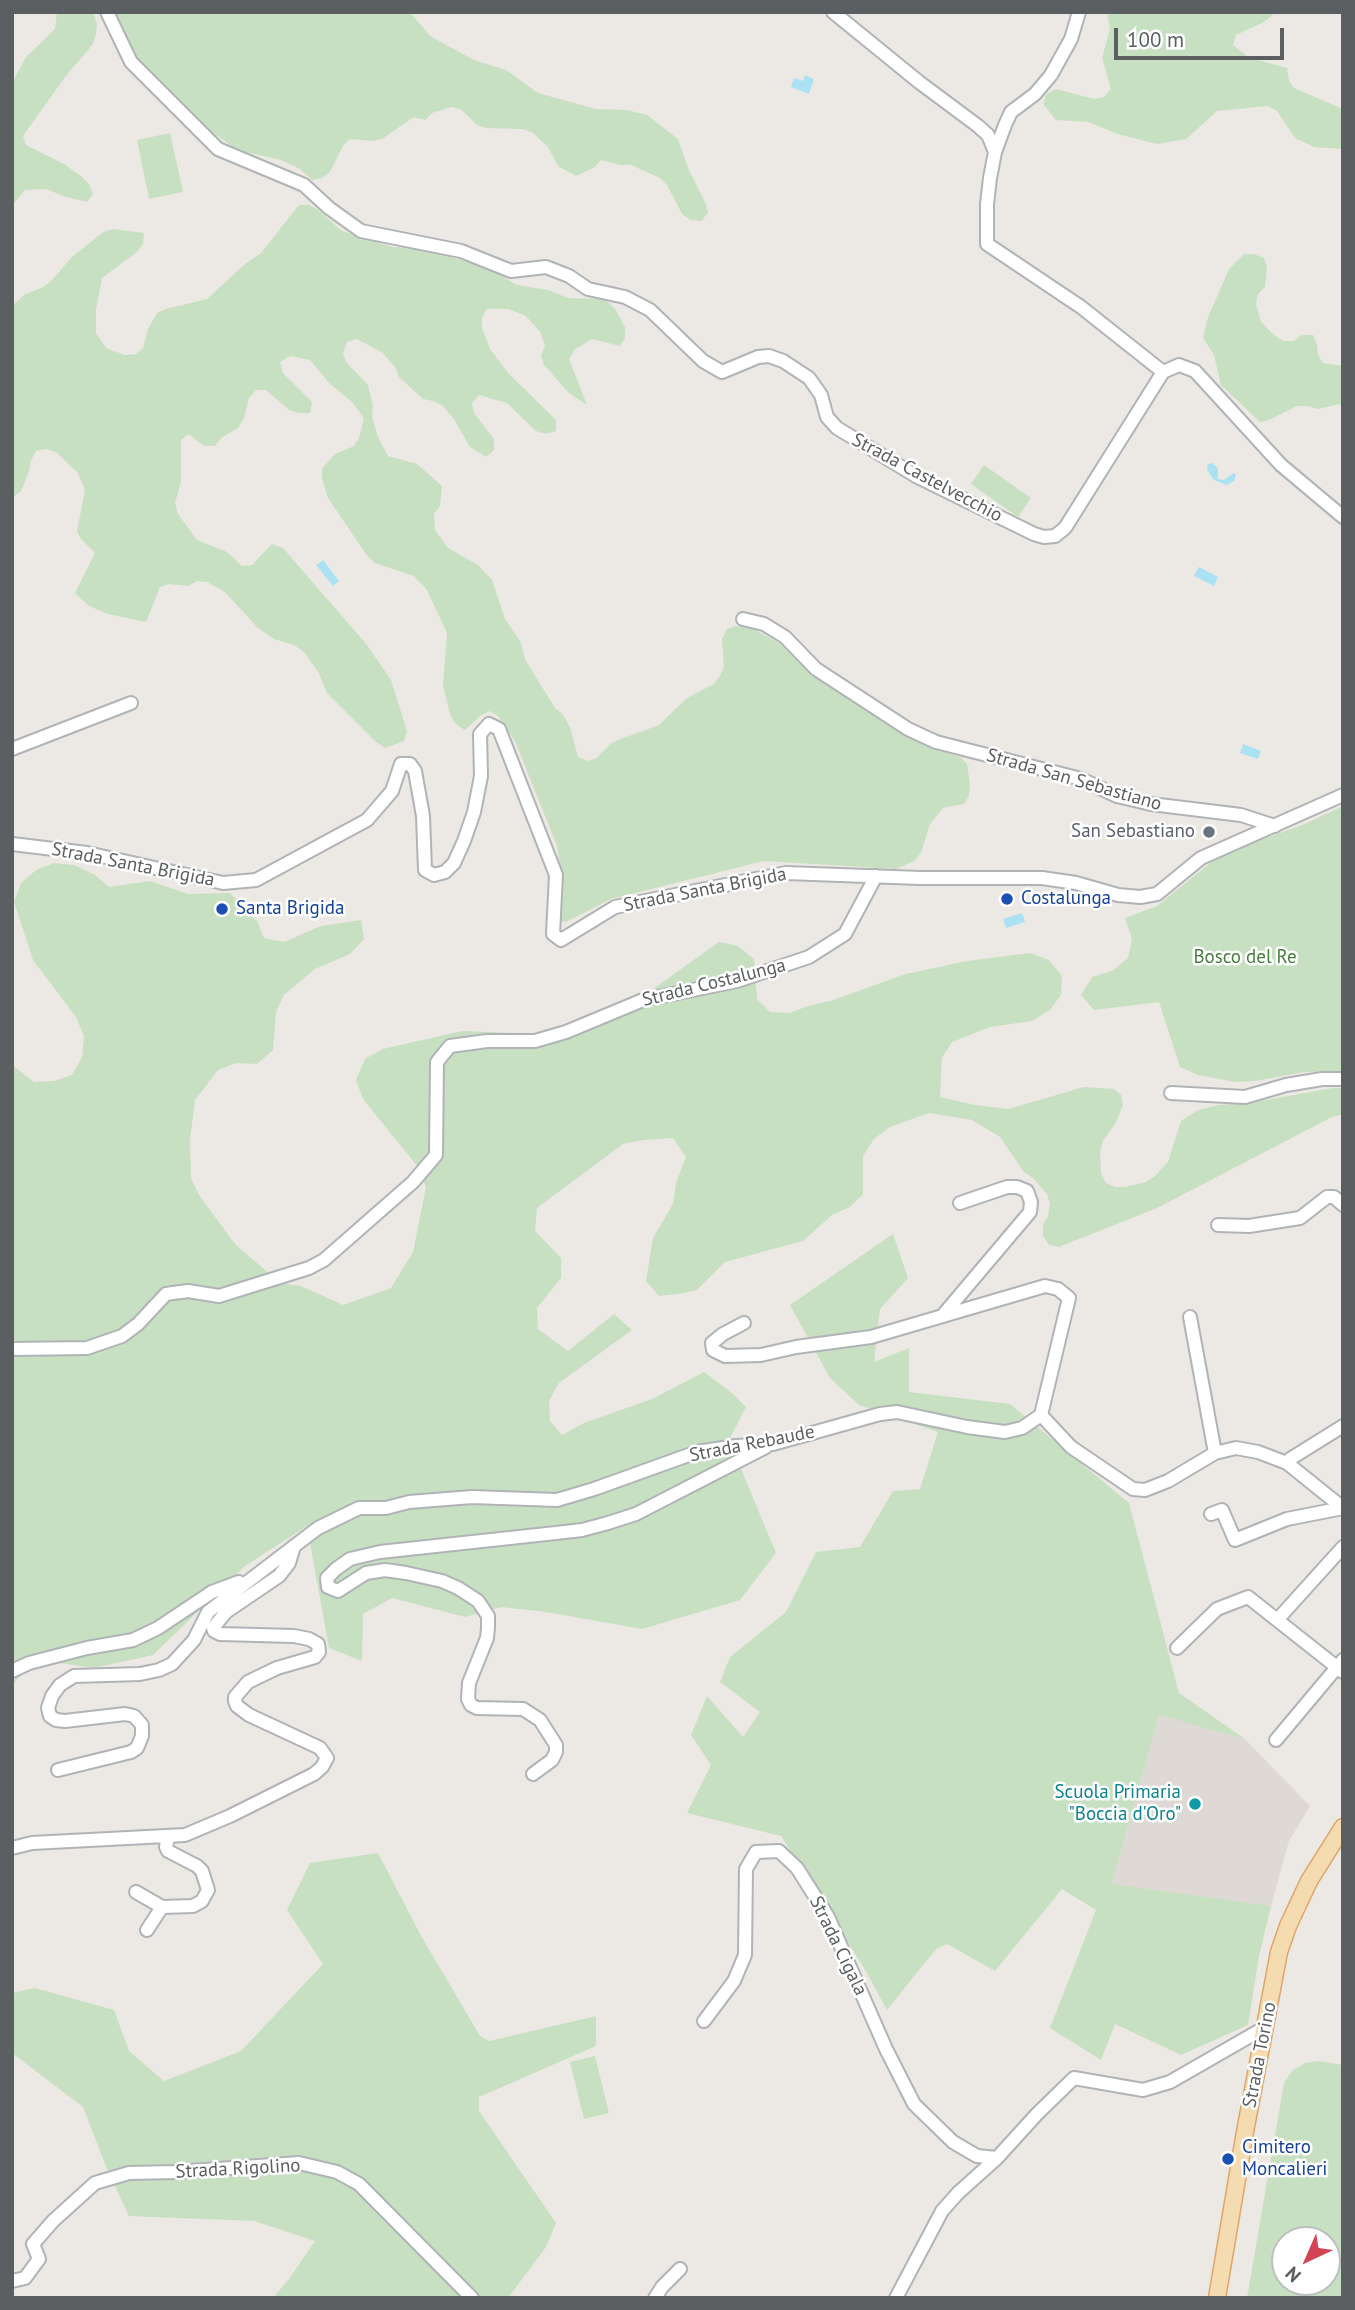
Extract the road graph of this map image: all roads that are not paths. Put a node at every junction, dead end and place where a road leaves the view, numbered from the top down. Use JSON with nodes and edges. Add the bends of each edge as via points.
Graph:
{"nodes":[{"id":1,"x":107,"y":12,"type":"edge"},
{"id":2,"x":833,"y":12,"type":"edge"},
{"id":3,"x":1079,"y":12,"type":"edge"},
{"id":4,"x":995,"y":152,"type":"junction"},
{"id":5,"x":1163,"y":372,"type":"junction"},
{"id":6,"x":1343,"y":517,"type":"edge"},
{"id":7,"x":743,"y":619,"type":"dead end"},
{"id":8,"x":131,"y":702,"type":"dead end"},
{"id":9,"x":12,"y":749,"type":"edge"},
{"id":10,"x":1343,"y":795,"type":"edge"},
{"id":11,"x":1275,"y":826,"type":"junction"},
{"id":12,"x":12,"y":844,"type":"edge"},
{"id":13,"x":876,"y":876,"type":"junction"},
{"id":14,"x":1343,"y":1079,"type":"edge"},
{"id":15,"x":1171,"y":1093,"type":"dead end"},
{"id":16,"x":960,"y":1203,"type":"dead end"},
{"id":17,"x":1343,"y":1205,"type":"edge"},
{"id":18,"x":1218,"y":1226,"type":"dead end"},
{"id":19,"x":943,"y":1316,"type":"junction"},
{"id":20,"x":1190,"y":1317,"type":"dead end"},
{"id":21,"x":744,"y":1323,"type":"dead end"},
{"id":22,"x":12,"y":1349,"type":"edge"},
{"id":23,"x":1041,"y":1415,"type":"junction"},
{"id":24,"x":1343,"y":1426,"type":"edge"},
{"id":25,"x":773,"y":1444,"type":"junction"},
{"id":26,"x":1215,"y":1453,"type":"junction"},
{"id":27,"x":1287,"y":1463,"type":"junction"},
{"id":28,"x":1343,"y":1508,"type":"edge"},
{"id":29,"x":1211,"y":1514,"type":"dead end"},
{"id":30,"x":294,"y":1546,"type":"junction"},
{"id":31,"x":1343,"y":1547,"type":"edge"},
{"id":32,"x":252,"y":1577,"type":"junction"},
{"id":33,"x":1278,"y":1619,"type":"junction"},
{"id":34,"x":1177,"y":1648,"type":"dead end"},
{"id":35,"x":1341,"y":1667,"type":"edge"},
{"id":36,"x":12,"y":1671,"type":"edge"},
{"id":37,"x":1276,"y":1740,"type":"dead end"},
{"id":38,"x":58,"y":1770,"type":"dead end"},
{"id":39,"x":533,"y":1774,"type":"dead end"},
{"id":40,"x":1343,"y":1827,"type":"edge"},
{"id":41,"x":167,"y":1837,"type":"junction"},
{"id":42,"x":12,"y":1848,"type":"edge"},
{"id":43,"x":136,"y":1892,"type":"dead end"},
{"id":44,"x":162,"y":1907,"type":"junction"},
{"id":45,"x":147,"y":1930,"type":"dead end"},
{"id":46,"x":704,"y":2021,"type":"dead end"},
{"id":47,"x":1265,"y":2028,"type":"junction"},
{"id":48,"x":997,"y":2158,"type":"junction"},
{"id":49,"x":680,"y":2269,"type":"dead end"},
{"id":50,"x":12,"y":2281,"type":"edge"},
{"id":51,"x":472,"y":2298,"type":"edge"},
{"id":52,"x":655,"y":2298,"type":"edge"},
{"id":53,"x":896,"y":2298,"type":"edge"},
{"id":54,"x":1217,"y":2298,"type":"edge"}],
"edges":[{"from":1,"to":5,"type":"street","name":"Strada Castelvecchio","via":[[131,62],[218,149],[304,185],[361,231],[461,251],[511,271],[546,267],[589,289],[625,297],[650,310],[703,361],[722,372],[758,357],[783,361],[809,378],[837,428],[916,476],[1034,534],[1055,536],[1065,528]]},
{"from":2,"to":4,"type":"street","via":[[978,125]]},
{"from":3,"to":4,"type":"street","via":[[1071,39],[1051,75],[1011,112]]},
{"from":4,"to":5,"type":"street","via":[[987,244],[1081,307]]},
{"from":5,"to":6,"type":"street","via":[[1179,365],[1195,371],[1281,465]]},
{"from":7,"to":11,"type":"street","name":"Strada San Sebastiano","via":[[764,624],[785,637],[816,669],[936,742],[1082,779],[1117,796],[1241,815]]},
{"from":8,"to":9,"type":"street"},
{"from":10,"to":11,"type":"street","name":"Strada Santa Brigida"},
{"from":11,"to":13,"type":"street","name":"Strada Santa Brigida","via":[[1201,858],[1157,894],[1140,897],[1042,878]]},
{"from":12,"to":13,"type":"street","name":"Strada Santa Brigida","via":[[88,853],[223,883],[256,880],[367,820],[392,791],[401,764],[410,764],[423,816],[425,870],[434,875],[454,863],[464,841],[481,776],[480,734],[489,724],[499,729],[556,875],[553,934],[561,940],[615,907],[702,888],[786,873]]},
{"from":13,"to":22,"type":"street","name":"Strada Costalunga","via":[[845,934],[809,957],[737,981],[643,1000],[535,1041],[450,1046],[437,1062],[436,1155],[413,1182],[324,1260],[219,1296],[188,1291],[166,1294],[122,1336],[87,1348]]},
{"from":14,"to":15,"type":"street","via":[[1298,1083],[1245,1097]]},
{"from":16,"to":19,"type":"street","via":[[1017,1186],[1027,1191],[1031,1202],[1030,1212]]},
{"from":17,"to":18,"type":"street","via":[[1327,1197],[1300,1218]]},
{"from":19,"to":21,"type":"street","via":[[871,1337],[761,1355],[724,1356],[713,1350],[712,1343]]},
{"from":19,"to":23,"type":"street","via":[[1045,1286],[1059,1289],[1069,1298]]},
{"from":20,"to":26,"type":"street"},
{"from":23,"to":25,"type":"street","name":"Strada Rebaude","via":[[1022,1428],[1005,1432],[897,1412]]},
{"from":23,"to":26,"type":"street","via":[[1071,1447],[1133,1489],[1145,1490],[1168,1481]]},
{"from":24,"to":27,"type":"street"},
{"from":25,"to":30,"type":"street","name":"Strada Rebaude","via":[[697,1452],[557,1500],[472,1497],[359,1508]]},
{"from":25,"to":39,"type":"street","via":[[636,1514],[608,1523],[556,1534],[380,1552],[350,1559],[329,1575],[328,1587],[338,1591],[366,1573],[406,1573],[442,1581],[478,1601],[488,1616],[487,1638],[469,1683],[468,1699],[477,1708],[523,1709],[540,1720],[556,1752]]},
{"from":26,"to":27,"type":"street","via":[[1236,1448],[1258,1451]]},
{"from":27,"to":28,"type":"street"},
{"from":28,"to":29,"type":"street","via":[[1287,1520],[1235,1540],[1222,1510]]},
{"from":30,"to":32,"type":"street","name":"Strada Rebaude"},
{"from":30,"to":41,"type":"street","via":[[279,1576],[226,1612],[213,1628],[220,1634],[294,1636],[318,1644],[315,1657],[256,1678],[241,1689],[235,1701],[249,1715],[317,1745],[326,1762],[314,1774],[230,1816],[192,1833]]},
{"from":31,"to":33,"type":"street"},
{"from":32,"to":36,"type":"street","via":[[212,1592],[134,1640],[87,1648]]},
{"from":32,"to":38,"type":"street","via":[[208,1612],[194,1640],[172,1664],[140,1674],[74,1676],[60,1685],[48,1708],[56,1720],[125,1714],[134,1716],[142,1726],[142,1736],[131,1752]]},
{"from":33,"to":34,"type":"street","via":[[1248,1597],[1217,1609]]},
{"from":33,"to":35,"type":"street"},
{"from":35,"to":37,"type":"street"},
{"from":40,"to":47,"type":"main road","name":"Strada Torino","via":[[1288,1926]]},
{"from":41,"to":42,"type":"street","via":[[32,1843]]},
{"from":41,"to":44,"type":"street","via":[[167,1851],[197,1866],[208,1890],[193,1906]]},
{"from":43,"to":44,"type":"street"},
{"from":44,"to":45,"type":"street"},
{"from":46,"to":48,"type":"street","name":"Strada Cigala","via":[[734,1981],[745,1955],[746,1869],[756,1852],[779,1850],[797,1868],[828,1917],[914,2104],[953,2142],[977,2156]]},
{"from":47,"to":48,"type":"street","via":[[1170,2082],[1143,2090],[1074,2078]]},
{"from":47,"to":54,"type":"main road","name":"Strada Torino"},
{"from":48,"to":53,"type":"street","via":[[942,2211]]},
{"from":49,"to":52,"type":"street"},
{"from":50,"to":51,"type":"street","name":"Strada Rigolino","via":[[25,2278],[39,2259],[33,2244],[52,2221],[95,2183],[129,2173],[299,2163],[337,2172],[359,2184]]}]}
